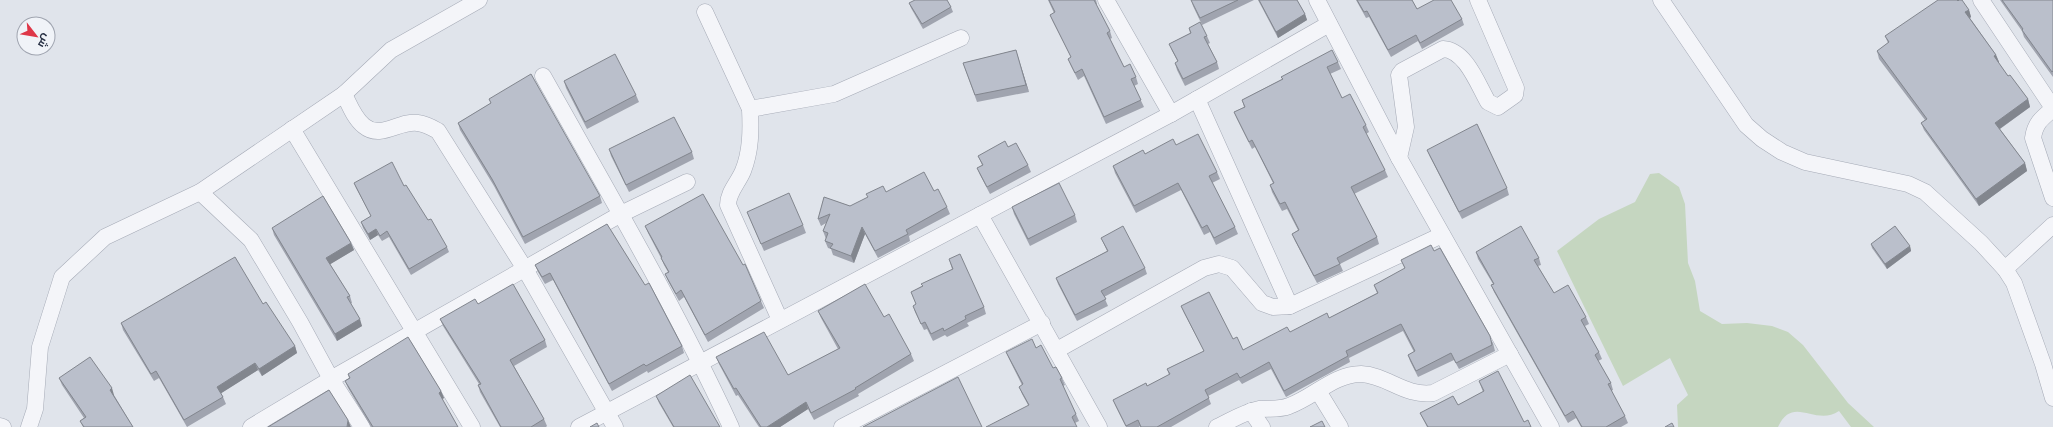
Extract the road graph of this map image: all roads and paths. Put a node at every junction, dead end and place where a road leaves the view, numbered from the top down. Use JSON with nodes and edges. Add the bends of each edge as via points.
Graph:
{"nodes":[{"id":1,"x":479,"y":0,"type":"edge"},
{"id":2,"x":1317,"y":0,"type":"edge"},
{"id":3,"x":1478,"y":0,"type":"edge"},
{"id":4,"x":1660,"y":0,"type":"edge"},
{"id":5,"x":1981,"y":0,"type":"edge"},
{"id":6,"x":1110,"y":1,"type":"edge"},
{"id":7,"x":705,"y":12,"type":"dead end"},
{"id":8,"x":1329,"y":24,"type":"junction"},
{"id":9,"x":961,"y":38,"type":"dead end"},
{"id":10,"x":543,"y":76,"type":"dead end"},
{"id":11,"x":344,"y":94,"type":"junction"},
{"id":12,"x":1197,"y":99,"type":"junction"},
{"id":13,"x":750,"y":108,"type":"junction"},
{"id":14,"x":2053,"y":108,"type":"edge"},
{"id":15,"x":1170,"y":114,"type":"junction"},
{"id":16,"x":292,"y":129,"type":"junction"},
{"id":17,"x":1399,"y":158,"type":"junction"},
{"id":18,"x":686,"y":182,"type":"dead end"},
{"id":19,"x":200,"y":192,"type":"junction"},
{"id":20,"x":2053,"y":198,"type":"edge"},
{"id":21,"x":621,"y":214,"type":"junction"},
{"id":22,"x":980,"y":215,"type":"junction"},
{"id":23,"x":2053,"y":224,"type":"edge"},
{"id":24,"x":1442,"y":235,"type":"junction"},
{"id":25,"x":525,"y":269,"type":"junction"},
{"id":26,"x":2005,"y":269,"type":"junction"},
{"id":27,"x":1290,"y":306,"type":"junction"},
{"id":28,"x":780,"y":320,"type":"junction"},
{"id":29,"x":1042,"y":323,"type":"junction"},
{"id":30,"x":414,"y":332,"type":"junction"},
{"id":31,"x":1057,"y":350,"type":"junction"},
{"id":32,"x":1510,"y":354,"type":"junction"},
{"id":33,"x":2048,"y":361,"type":"edge"},
{"id":34,"x":701,"y":362,"type":"junction"},
{"id":35,"x":331,"y":379,"type":"junction"},
{"id":36,"x":1318,"y":391,"type":"junction"},
{"id":37,"x":2053,"y":398,"type":"edge"},
{"id":38,"x":1251,"y":411,"type":"junction"},
{"id":39,"x":606,"y":413,"type":"junction"},
{"id":40,"x":0,"y":426,"type":"edge"},
{"id":41,"x":3,"y":427,"type":"edge"},
{"id":42,"x":29,"y":427,"type":"edge"},
{"id":43,"x":251,"y":427,"type":"edge"},
{"id":44,"x":362,"y":427,"type":"edge"},
{"id":45,"x":472,"y":427,"type":"edge"},
{"id":46,"x":579,"y":427,"type":"edge"},
{"id":47,"x":615,"y":427,"type":"edge"},
{"id":48,"x":731,"y":427,"type":"edge"},
{"id":49,"x":842,"y":427,"type":"edge"},
{"id":50,"x":1099,"y":427,"type":"edge"},
{"id":51,"x":1217,"y":427,"type":"edge"},
{"id":52,"x":1262,"y":427,"type":"edge"},
{"id":53,"x":1340,"y":427,"type":"edge"},
{"id":54,"x":1551,"y":427,"type":"edge"}],
"edges":[{"from":1,"to":11,"type":"street","via":[[391,50]]},
{"from":2,"to":8,"type":"street"},
{"from":3,"to":17,"type":"street","via":[[1516,88],[1515,95],[1498,107],[1493,106],[1459,55],[1448,49],[1443,49],[1402,71],[1398,80],[1406,127]]},
{"from":4,"to":26,"type":"street","via":[[1746,125],[1762,139],[1782,152],[1805,162],[1908,184],[1925,192]]},
{"from":5,"to":14,"type":"street"},
{"from":6,"to":15,"type":"street"},
{"from":7,"to":13,"type":"street"},
{"from":8,"to":12,"type":"street"},
{"from":8,"to":17,"type":"street"},
{"from":9,"to":13,"type":"street","via":[[834,94]]},
{"from":10,"to":21,"type":"street"},
{"from":11,"to":16,"type":"street"},
{"from":11,"to":25,"type":"street","via":[[356,117],[371,130],[380,132],[417,122],[428,125],[438,132]]},
{"from":12,"to":15,"type":"street"},
{"from":12,"to":27,"type":"street"},
{"from":13,"to":28,"type":"street","via":[[748,154],[738,182],[730,194],[728,205]]},
{"from":14,"to":20,"type":"street","via":[[2038,121],[2033,138]]},
{"from":15,"to":22,"type":"street"},
{"from":16,"to":19,"type":"street"},
{"from":16,"to":30,"type":"street"},
{"from":17,"to":24,"type":"street"},
{"from":18,"to":21,"type":"street"},
{"from":19,"to":35,"type":"street","via":[[251,240]]},
{"from":19,"to":42,"type":"street","via":[[105,237],[62,277],[40,347],[35,409]]},
{"from":21,"to":25,"type":"street"},
{"from":21,"to":34,"type":"street"},
{"from":22,"to":28,"type":"street"},
{"from":22,"to":29,"type":"street"},
{"from":23,"to":26,"type":"street"},
{"from":24,"to":27,"type":"street"},
{"from":24,"to":32,"type":"street"},
{"from":25,"to":30,"type":"street"},
{"from":25,"to":39,"type":"street"},
{"from":26,"to":33,"type":"street","via":[[2014,283]]},
{"from":27,"to":31,"type":"street","via":[[1273,307],[1262,303],[1232,268],[1220,264],[1204,268]]},
{"from":28,"to":34,"type":"street"},
{"from":29,"to":31,"type":"street"},
{"from":29,"to":49,"type":"street"},
{"from":30,"to":35,"type":"street"},
{"from":30,"to":45,"type":"street"},
{"from":31,"to":50,"type":"street"},
{"from":32,"to":36,"type":"street","via":[[1433,393],[1423,395],[1362,374],[1338,379]]},
{"from":32,"to":54,"type":"street"},
{"from":33,"to":37,"type":"street"},
{"from":34,"to":39,"type":"street"},
{"from":34,"to":48,"type":"street"},
{"from":35,"to":43,"type":"street"},
{"from":35,"to":44,"type":"street"},
{"from":36,"to":38,"type":"street","via":[[1288,407]]},
{"from":36,"to":53,"type":"street"},
{"from":38,"to":51,"type":"street"},
{"from":38,"to":52,"type":"street"},
{"from":39,"to":46,"type":"street"},
{"from":39,"to":47,"type":"street"},
{"from":40,"to":41,"type":"street"}]}
